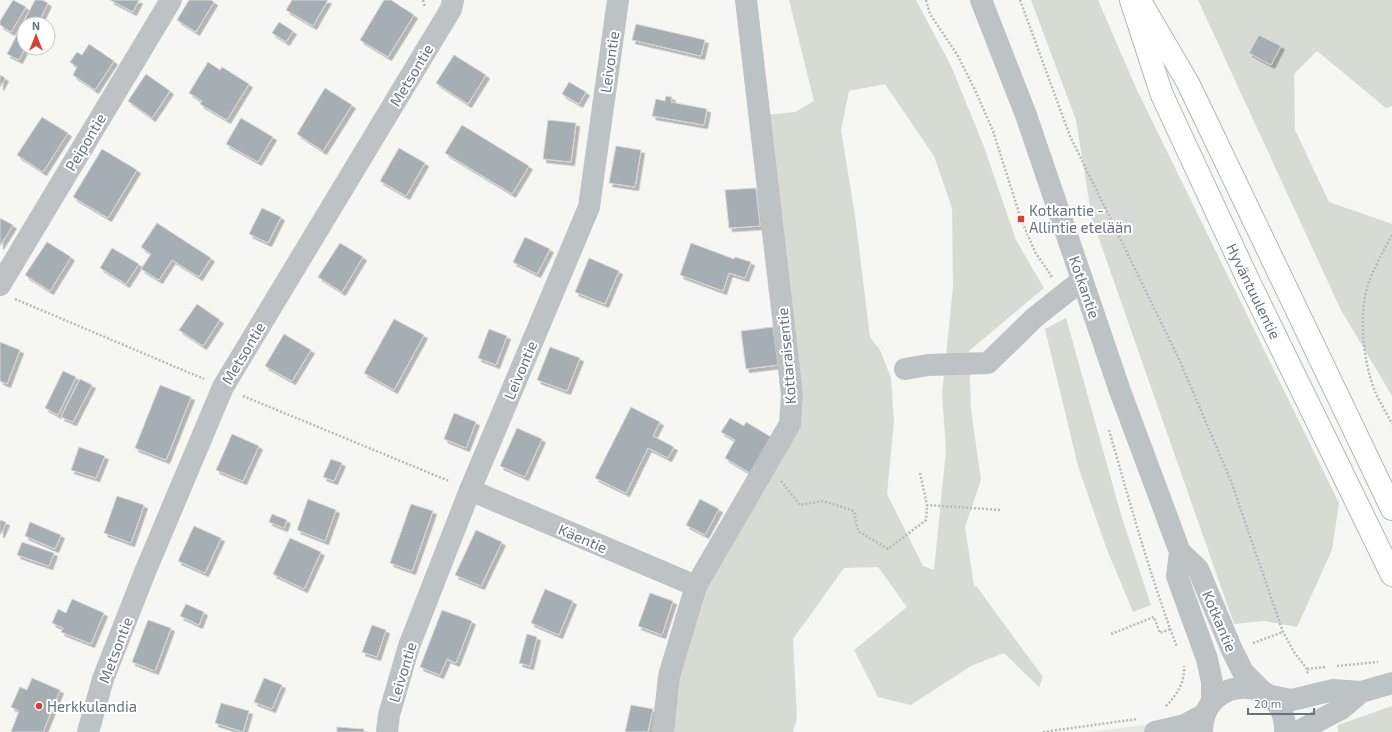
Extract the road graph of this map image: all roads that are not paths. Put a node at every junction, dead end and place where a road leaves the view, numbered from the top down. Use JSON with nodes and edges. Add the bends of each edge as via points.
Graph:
{"nodes":[{"id":1,"x":171,"y":0,"type":"edge"},
{"id":2,"x":453,"y":0,"type":"edge"},
{"id":3,"x":618,"y":0,"type":"edge"},
{"id":4,"x":746,"y":0,"type":"edge"},
{"id":5,"x":981,"y":0,"type":"edge"},
{"id":6,"x":1131,"y":0,"type":"edge"},
{"id":7,"x":1139,"y":0,"type":"edge"},
{"id":8,"x":1082,"y":280,"type":"junction"},
{"id":9,"x":0,"y":285,"type":"edge"},
{"id":10,"x":905,"y":369,"type":"dead end"},
{"id":11,"x":470,"y":490,"type":"junction"},
{"id":12,"x":1392,"y":509,"type":"edge"},
{"id":13,"x":1180,"y":552,"type":"junction"},
{"id":14,"x":1392,"y":575,"type":"edge"},
{"id":15,"x":696,"y":586,"type":"junction"},
{"id":16,"x":1392,"y":683,"type":"edge"},
{"id":17,"x":1360,"y":692,"type":"junction"},
{"id":18,"x":1266,"y":693,"type":"junction"},
{"id":19,"x":1206,"y":715,"type":"edge"},
{"id":20,"x":1147,"y":726,"type":"edge"},
{"id":21,"x":88,"y":732,"type":"edge"},
{"id":22,"x":387,"y":732,"type":"edge"},
{"id":23,"x":663,"y":732,"type":"edge"},
{"id":24,"x":1285,"y":732,"type":"edge"},
{"id":25,"x":1296,"y":732,"type":"edge"}],
"edges":[{"from":1,"to":9,"type":"street","name":"Peipontie"},
{"from":2,"to":21,"type":"street","name":"Metsontie","via":[[451,9],[223,387],[142,579],[103,679]]},
{"from":3,"to":11,"type":"street","name":"Leivontie","via":[[589,207]]},
{"from":4,"to":15,"type":"street","name":"Kottaraisentie","via":[[792,395],[790,424]]},
{"from":5,"to":8,"type":"street","name":"Kotkantie","via":[[1026,115]]},
{"from":6,"to":14,"type":"highway","name":"Hyväntuulentie","via":[[1162,95],[1250,284]]},
{"from":7,"to":12,"type":"highway","name":"Hyväntuulentie","via":[[1188,83]]},
{"from":8,"to":10,"type":"street","via":[[1034,318],[988,363],[928,365]]},
{"from":8,"to":13,"type":"street","name":"Kotkantie"},
{"from":11,"to":15,"type":"street","name":"Käentie"},
{"from":11,"to":22,"type":"street","name":"Leivontie","via":[[409,646],[389,715]]},
{"from":13,"to":18,"type":"street","name":"Kotkantie","via":[[1198,569],[1243,672]]},
{"from":13,"to":19,"type":"street","name":"Kotkantie","via":[[1177,576],[1207,660],[1212,682]]},
{"from":15,"to":23,"type":"street","name":"Kottaraisentie","via":[[669,676]]},
{"from":16,"to":17,"type":"street"},
{"from":17,"to":18,"type":"street","via":[[1333,690],[1292,700]]},
{"from":17,"to":25,"type":"street","via":[[1341,709]]},
{"from":18,"to":19,"type":"street","via":[[1240,688],[1228,691]]},
{"from":18,"to":24,"type":"street","name":"Kotkantie","via":[[1282,712]]},
{"from":19,"to":20,"type":"street","via":[[1185,725]]}]}
